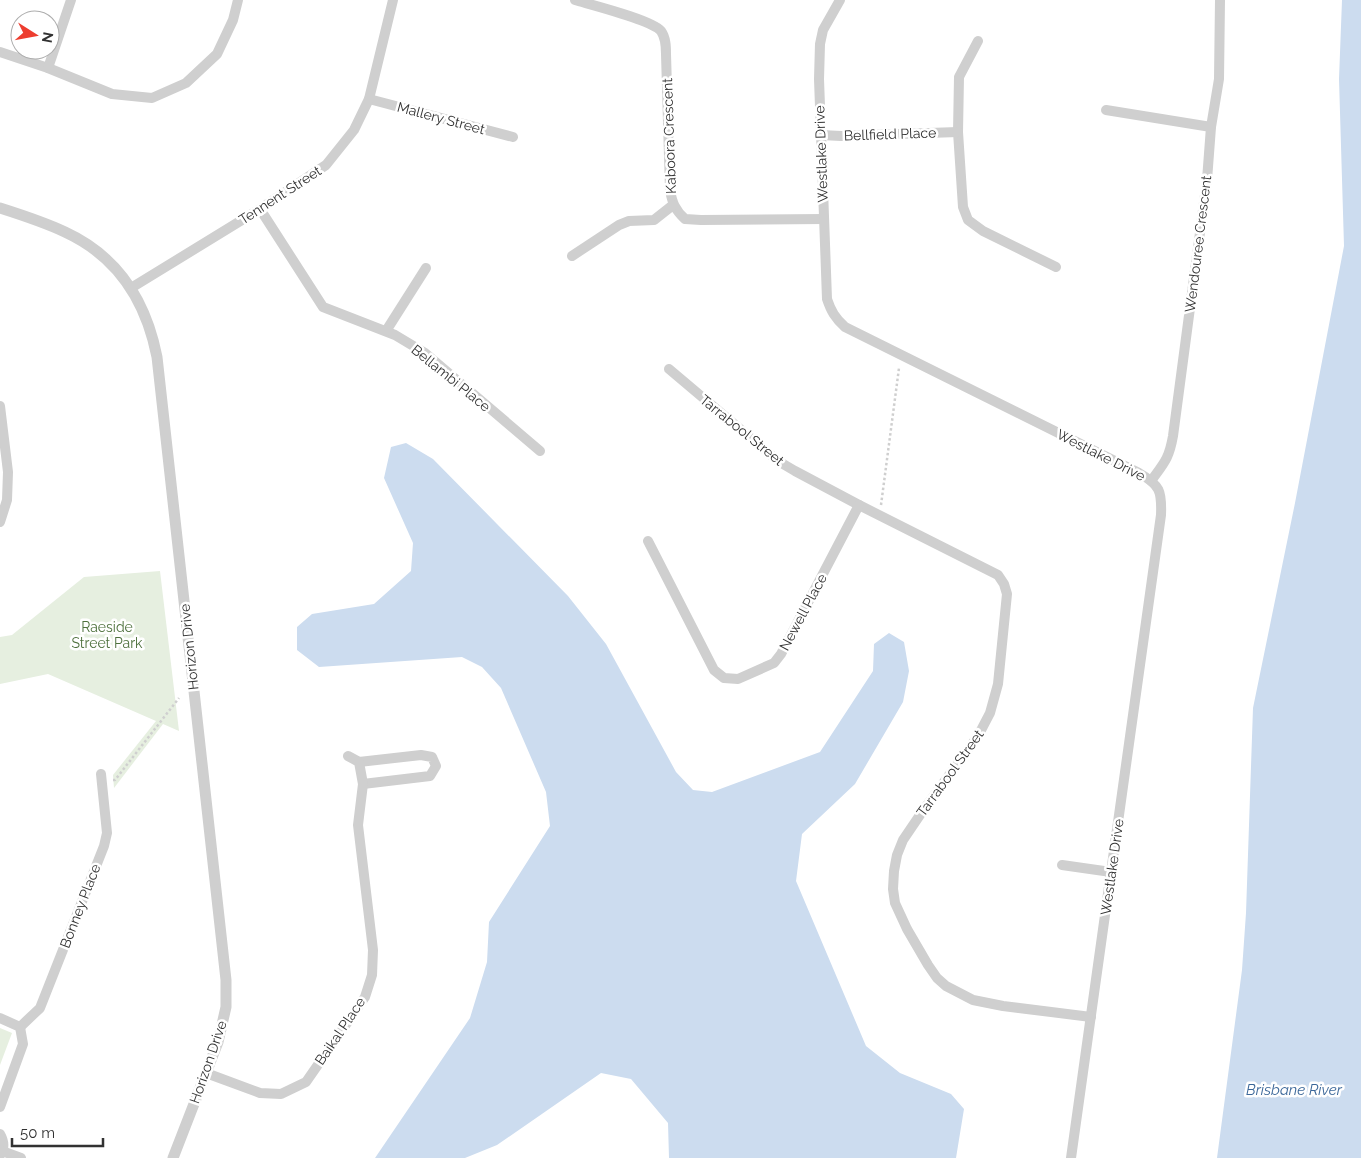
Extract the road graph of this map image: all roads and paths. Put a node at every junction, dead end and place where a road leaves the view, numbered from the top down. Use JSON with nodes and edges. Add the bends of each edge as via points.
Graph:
{"nodes":[{"id":1,"x":71,"y":0,"type":"edge"},
{"id":2,"x":238,"y":0,"type":"edge"},
{"id":3,"x":393,"y":0,"type":"edge"},
{"id":4,"x":575,"y":0,"type":"edge"},
{"id":5,"x":840,"y":0,"type":"edge"},
{"id":6,"x":1220,"y":0,"type":"edge"},
{"id":7,"x":978,"y":41,"type":"dead end"},
{"id":8,"x":0,"y":52,"type":"edge"},
{"id":9,"x":48,"y":68,"type":"junction"},
{"id":10,"x":369,"y":100,"type":"junction"},
{"id":11,"x":1106,"y":110,"type":"dead end"},
{"id":12,"x":1211,"y":127,"type":"junction"},
{"id":13,"x":958,"y":132,"type":"junction"},
{"id":14,"x":821,"y":135,"type":"junction"},
{"id":15,"x":513,"y":137,"type":"dead end"},
{"id":16,"x":673,"y":205,"type":"junction"},
{"id":17,"x":0,"y":208,"type":"edge"},
{"id":18,"x":260,"y":209,"type":"junction"},
{"id":19,"x":824,"y":219,"type":"junction"},
{"id":20,"x":572,"y":256,"type":"dead end"},
{"id":21,"x":1056,"y":267,"type":"dead end"},
{"id":22,"x":426,"y":268,"type":"dead end"},
{"id":23,"x":131,"y":288,"type":"junction"},
{"id":24,"x":386,"y":332,"type":"junction"},
{"id":25,"x":899,"y":368,"type":"dead end"},
{"id":26,"x":669,"y":369,"type":"dead end"},
{"id":27,"x":0,"y":406,"type":"edge"},
{"id":28,"x":540,"y":451,"type":"dead end"},
{"id":29,"x":1151,"y":482,"type":"junction"},
{"id":30,"x":859,"y":505,"type":"junction"},
{"id":31,"x":880,"y":516,"type":"junction"},
{"id":32,"x":0,"y":522,"type":"edge"},
{"id":33,"x":648,"y":541,"type":"dead end"},
{"id":34,"x":179,"y":698,"type":"dead end"},
{"id":35,"x":348,"y":756,"type":"dead end"},
{"id":36,"x":359,"y":762,"type":"junction"},
{"id":37,"x":101,"y":776,"type":"joint"},
{"id":38,"x":363,"y":784,"type":"junction"},
{"id":39,"x":1062,"y":865,"type":"dead end"},
{"id":40,"x":1111,"y":872,"type":"junction"},
{"id":41,"x":1091,"y":1017,"type":"junction"},
{"id":42,"x":0,"y":1018,"type":"edge"},
{"id":43,"x":20,"y":1027,"type":"junction"},
{"id":44,"x":206,"y":1073,"type":"junction"},
{"id":45,"x":0,"y":1107,"type":"edge"},
{"id":46,"x":0,"y":1134,"type":"edge"},
{"id":47,"x":1,"y":1153,"type":"edge"},
{"id":48,"x":21,"y":1158,"type":"edge"},
{"id":49,"x":173,"y":1158,"type":"edge"},
{"id":50,"x":1071,"y":1158,"type":"edge"}],
"edges":[{"from":1,"to":9,"type":"street"},
{"from":2,"to":9,"type":"street","via":[[233,20],[217,54],[186,83],[152,98],[112,94]]},
{"from":3,"to":10,"type":"street","name":"Tennent Street"},
{"from":4,"to":16,"type":"street","name":"Kaboora Crescent","via":[[640,20],[661,31],[666,48]]},
{"from":5,"to":14,"type":"street","name":"Westlake Drive","via":[[823,30],[820,44]]},
{"from":6,"to":12,"type":"street","name":"Wendouree Crescent","via":[[1219,79]]},
{"from":7,"to":13,"type":"street","via":[[959,77]]},
{"from":8,"to":9,"type":"street"},
{"from":10,"to":15,"type":"street","name":"Mallery Street"},
{"from":10,"to":18,"type":"street","name":"Tennent Street","via":[[354,130],[326,165]]},
{"from":11,"to":12,"type":"street"},
{"from":12,"to":29,"type":"street","name":"Wendouree Crescent","via":[[1207,180],[1170,451],[1165,464]]},
{"from":13,"to":14,"type":"street","name":"Bellfield Place"},
{"from":13,"to":21,"type":"street","via":[[963,207],[968,220]]},
{"from":14,"to":19,"type":"street","name":"Westlake Drive"},
{"from":16,"to":19,"type":"street","name":"Kaboora Crescent","via":[[685,219]]},
{"from":16,"to":20,"type":"street","via":[[654,220],[629,221],[619,225]]},
{"from":17,"to":23,"type":"street","name":"Horizon Drive","via":[[78,238],[115,269]]},
{"from":18,"to":23,"type":"street","name":"Tennent Street"},
{"from":18,"to":24,"type":"street","name":"Bellambi Place","via":[[323,307]]},
{"from":19,"to":29,"type":"street","name":"Westlake Drive","via":[[827,299],[837,320],[845,327],[1139,473]]},
{"from":22,"to":24,"type":"street"},
{"from":23,"to":44,"type":"street","name":"Horizon Drive","via":[[148,322],[157,356],[224,953],[226,1008]]},
{"from":24,"to":28,"type":"street","name":"Bellambi Place","via":[[425,354]]},
{"from":25,"to":31,"type":"path"},
{"from":26,"to":30,"type":"street","name":"Tarrabool Street","via":[[778,461]]},
{"from":27,"to":32,"type":"street","via":[[8,472],[7,500]]},
{"from":29,"to":40,"type":"street","name":"Westlake Drive","via":[[1162,495],[1161,515]]},
{"from":30,"to":31,"type":"street","name":"Tarrabool Street"},
{"from":30,"to":33,"type":"street","name":"Newell Place","via":[[781,654],[774,663],[738,679],[724,678],[714,670]]},
{"from":31,"to":41,"type":"street","name":"Tarrabool Street","via":[[998,575],[1007,594],[998,684],[990,713],[978,736],[903,840],[897,856],[893,889],[900,915],[937,978],[956,992],[973,1000],[1003,1006]]},
{"from":34,"to":37,"type":"path","via":[[115,780]]},
{"from":35,"to":36,"type":"street"},
{"from":36,"to":38,"type":"street","name":"Baikal Place"},
{"from":36,"to":38,"type":"street","via":[[421,756],[432,757],[436,766],[430,776]]},
{"from":37,"to":43,"type":"street","name":"Bonney Place","via":[[107,833],[104,846],[40,1008]]},
{"from":38,"to":44,"type":"street","name":"Baikal Place","via":[[358,825],[372,950],[372,976],[365,997],[306,1082],[281,1094],[260,1093]]},
{"from":39,"to":40,"type":"street"},
{"from":40,"to":41,"type":"street","name":"Westlake Drive"},
{"from":41,"to":50,"type":"street","name":"Westlake Drive"},
{"from":42,"to":43,"type":"street"},
{"from":43,"to":45,"type":"street","via":[[23,1044]]},
{"from":44,"to":49,"type":"street","name":"Horizon Drive"},
{"from":46,"to":47,"type":"street","via":[[3,1140]]},
{"from":47,"to":48,"type":"street"}]}
